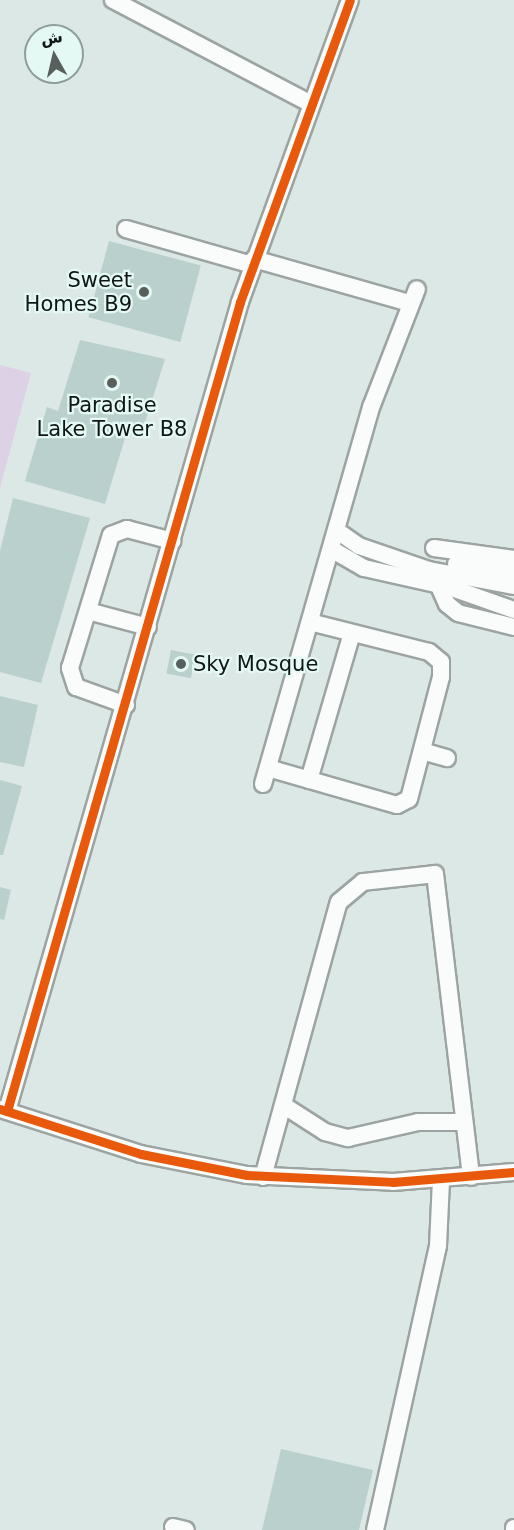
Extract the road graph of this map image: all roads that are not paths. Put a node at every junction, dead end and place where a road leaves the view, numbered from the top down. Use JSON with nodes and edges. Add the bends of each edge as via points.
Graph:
{"nodes":[{"id":1,"x":113,"y":0,"type":"edge"},
{"id":2,"x":350,"y":0,"type":"edge"},
{"id":3,"x":309,"y":103,"type":"junction"},
{"id":4,"x":126,"y":230,"type":"dead end"},
{"id":5,"x":253,"y":262,"type":"junction"},
{"id":6,"x":336,"y":530,"type":"junction"},
{"id":7,"x":172,"y":541,"type":"junction"},
{"id":8,"x":434,"y":548,"type":"dead end"},
{"id":9,"x":331,"y":549,"type":"junction"},
{"id":10,"x":514,"y":559,"type":"edge"},
{"id":11,"x":475,"y":573,"type":"junction"},
{"id":12,"x":514,"y":573,"type":"edge"},
{"id":13,"x":429,"y":575,"type":"junction"},
{"id":14,"x":514,"y":586,"type":"edge"},
{"id":15,"x":88,"y":610,"type":"junction"},
{"id":16,"x":514,"y":610,"type":"edge"},
{"id":17,"x":310,"y":622,"type":"junction"},
{"id":18,"x":148,"y":627,"type":"junction"},
{"id":19,"x":514,"y":627,"type":"edge"},
{"id":20,"x":352,"y":633,"type":"junction"},
{"id":21,"x":126,"y":705,"type":"junction"},
{"id":22,"x":422,"y":751,"type":"junction"},
{"id":23,"x":447,"y":758,"type":"dead end"},
{"id":24,"x":268,"y":768,"type":"junction"},
{"id":25,"x":309,"y":780,"type":"junction"},
{"id":26,"x":263,"y":784,"type":"dead end"},
{"id":27,"x":283,"y":1105,"type":"junction"},
{"id":28,"x":4,"y":1110,"type":"edge"},
{"id":29,"x":465,"y":1122,"type":"junction"},
{"id":30,"x":514,"y":1173,"type":"edge"},
{"id":31,"x":263,"y":1177,"type":"junction"},
{"id":32,"x":471,"y":1177,"type":"junction"},
{"id":33,"x":441,"y":1180,"type":"junction"},
{"id":34,"x":375,"y":1530,"type":"edge"}],
"edges":[{"from":1,"to":3,"type":"street"},
{"from":2,"to":3,"type":"street"},
{"from":3,"to":5,"type":"street"},
{"from":4,"to":5,"type":"street"},
{"from":5,"to":6,"type":"street","via":[[413,296],[372,405]]},
{"from":5,"to":7,"type":"street"},
{"from":6,"to":9,"type":"street"},
{"from":6,"to":13,"type":"street","via":[[360,546]]},
{"from":7,"to":15,"type":"street","via":[[127,529],[115,531]]},
{"from":7,"to":18,"type":"street"},
{"from":8,"to":10,"type":"street"},
{"from":9,"to":13,"type":"street","via":[[364,568]]},
{"from":9,"to":17,"type":"street"},
{"from":11,"to":12,"type":"street"},
{"from":11,"to":13,"type":"street","via":[[444,563]]},
{"from":11,"to":14,"type":"street"},
{"from":13,"to":16,"type":"street"},
{"from":13,"to":19,"type":"street","via":[[447,604],[458,612]]},
{"from":15,"to":18,"type":"street"},
{"from":15,"to":21,"type":"street","via":[[70,680],[79,689]]},
{"from":17,"to":20,"type":"street"},
{"from":17,"to":24,"type":"street"},
{"from":18,"to":21,"type":"street"},
{"from":20,"to":22,"type":"street","via":[[429,652],[441,662]]},
{"from":20,"to":25,"type":"street"},
{"from":21,"to":28,"type":"street"},
{"from":22,"to":23,"type":"street"},
{"from":22,"to":25,"type":"street","via":[[409,799],[401,805]]},
{"from":24,"to":25,"type":"street"},
{"from":24,"to":26,"type":"street"},
{"from":27,"to":29,"type":"street","via":[[325,1132],[348,1138],[418,1122]]},
{"from":27,"to":29,"type":"street","via":[[342,897],[363,882],[435,874]]},
{"from":27,"to":31,"type":"street"},
{"from":28,"to":31,"type":"street","via":[[141,1154]]},
{"from":29,"to":32,"type":"street"},
{"from":30,"to":32,"type":"street"},
{"from":31,"to":33,"type":"street"},
{"from":32,"to":33,"type":"street"},
{"from":33,"to":34,"type":"street","via":[[438,1246]]}]}
